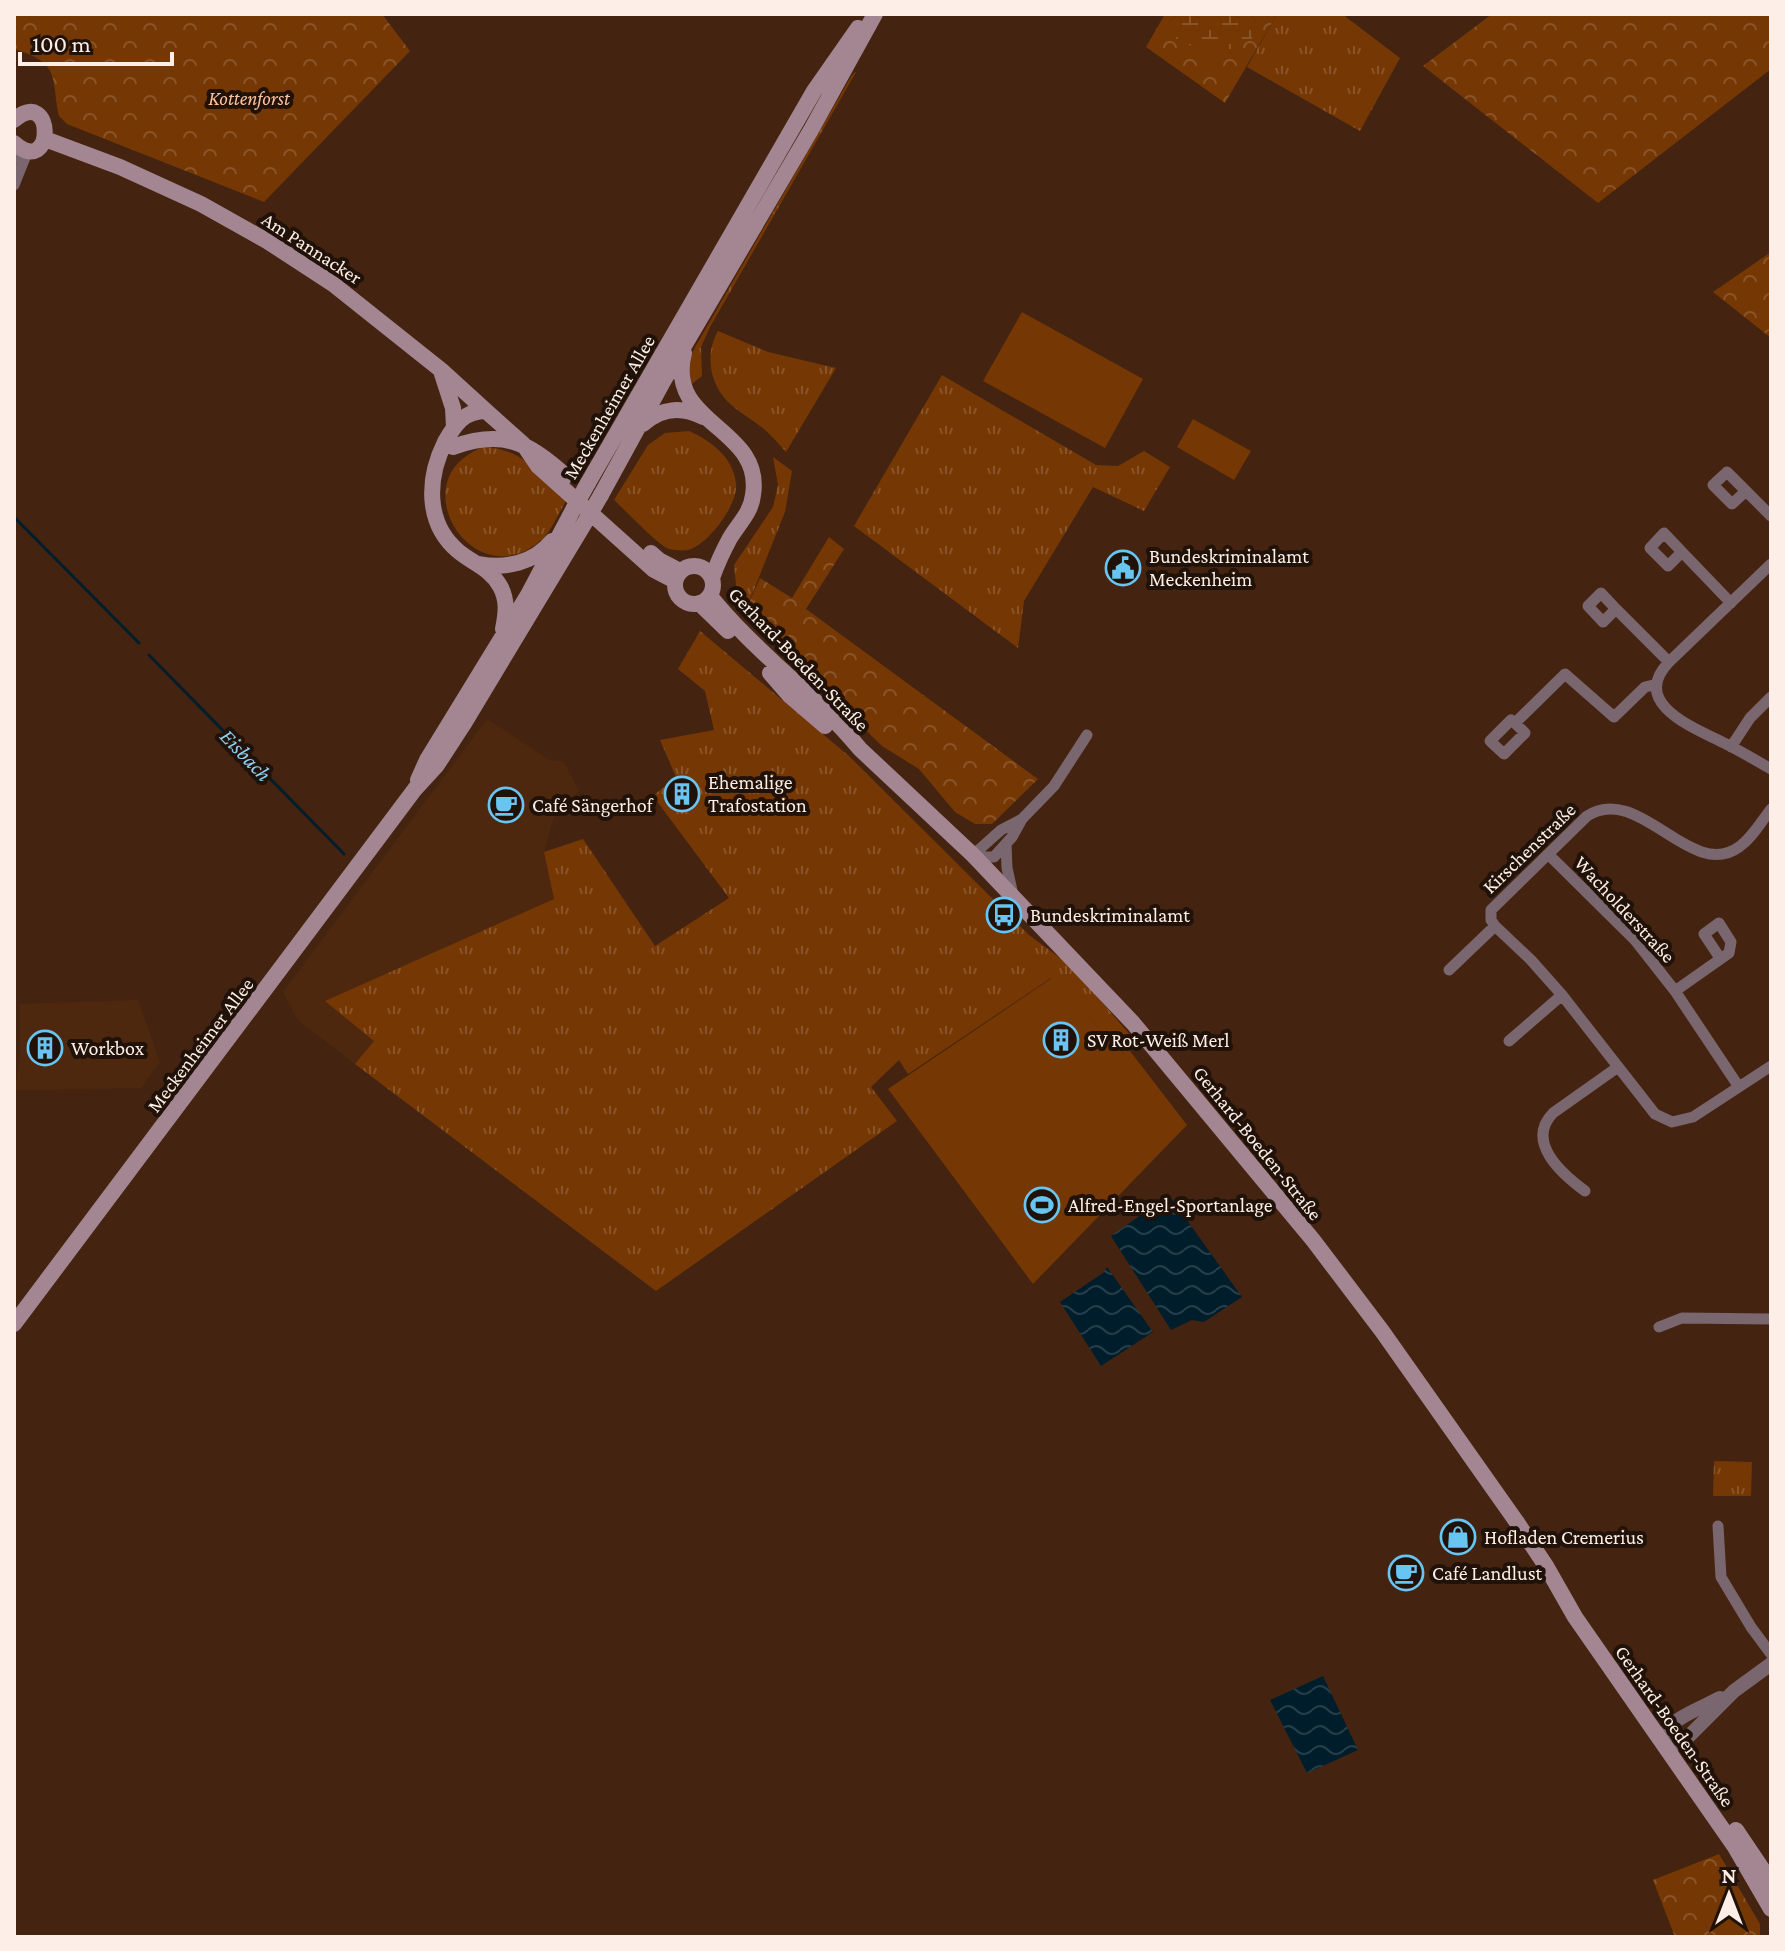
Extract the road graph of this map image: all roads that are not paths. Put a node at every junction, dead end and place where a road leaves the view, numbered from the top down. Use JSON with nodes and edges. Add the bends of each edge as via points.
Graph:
{"nodes":[{"id":1,"x":872,"y":14,"type":"edge"},
{"id":2,"x":848,"y":51,"type":"junction"},
{"id":3,"x":14,"y":120,"type":"edge"},
{"id":4,"x":45,"y":139,"type":"junction"},
{"id":5,"x":18,"y":149,"type":"edge"},
{"id":6,"x":14,"y":185,"type":"edge"},
{"id":7,"x":686,"y":346,"type":"junction"},
{"id":8,"x":441,"y":370,"type":"junction"},
{"id":9,"x":486,"y":411,"type":"junction"},
{"id":10,"x":706,"y":419,"type":"junction"},
{"id":11,"x":454,"y":427,"type":"junction"},
{"id":12,"x":639,"y":428,"type":"junction"},
{"id":13,"x":523,"y":444,"type":"junction"},
{"id":14,"x":453,"y":447,"type":"junction"},
{"id":15,"x":434,"y":475,"type":"junction"},
{"id":16,"x":1746,"y":491,"type":"dead end"},
{"id":17,"x":576,"y":516,"type":"junction"},
{"id":18,"x":1771,"y":516,"type":"edge"},
{"id":19,"x":732,"y":535,"type":"junction"},
{"id":20,"x":1682,"y":552,"type":"dead end"},
{"id":21,"x":479,"y":564,"type":"junction"},
{"id":22,"x":1771,"y":564,"type":"edge"},
{"id":23,"x":697,"y":566,"type":"junction"},
{"id":24,"x":678,"y":576,"type":"junction"},
{"id":25,"x":712,"y":578,"type":"junction"},
{"id":26,"x":704,"y":600,"type":"junction"},
{"id":27,"x":1731,"y":603,"type":"junction"},
{"id":28,"x":1616,"y":609,"type":"dead end"},
{"id":29,"x":501,"y":639,"type":"junction"},
{"id":30,"x":1669,"y":662,"type":"junction"},
{"id":31,"x":1657,"y":684,"type":"junction"},
{"id":32,"x":1771,"y":697,"type":"edge"},
{"id":33,"x":1515,"y":723,"type":"dead end"},
{"id":34,"x":1087,"y":735,"type":"dead end"},
{"id":35,"x":1731,"y":747,"type":"junction"},
{"id":36,"x":1771,"y":769,"type":"edge"},
{"id":37,"x":415,"y":789,"type":"junction"},
{"id":38,"x":1771,"y":809,"type":"edge"},
{"id":39,"x":1022,"y":819,"type":"junction"},
{"id":40,"x":1006,"y":844,"type":"junction"},
{"id":41,"x":1548,"y":854,"type":"junction"},
{"id":42,"x":973,"y":855,"type":"junction"},
{"id":43,"x":1013,"y":896,"type":"junction"},
{"id":44,"x":1495,"y":926,"type":"junction"},
{"id":45,"x":1720,"y":958,"type":"dead end"},
{"id":46,"x":1449,"y":970,"type":"dead end"},
{"id":47,"x":1675,"y":991,"type":"junction"},
{"id":48,"x":1562,"y":995,"type":"junction"},
{"id":49,"x":1509,"y":1041,"type":"dead end"},
{"id":50,"x":1771,"y":1066,"type":"edge"},
{"id":51,"x":1618,"y":1067,"type":"junction"},
{"id":52,"x":1739,"y":1087,"type":"junction"},
{"id":53,"x":1585,"y":1191,"type":"dead end"},
{"id":54,"x":1771,"y":1319,"type":"edge"},
{"id":55,"x":14,"y":1324,"type":"edge"},
{"id":56,"x":1659,"y":1327,"type":"dead end"},
{"id":57,"x":1718,"y":1526,"type":"dead end"},
{"id":58,"x":1771,"y":1654,"type":"edge"},
{"id":59,"x":1771,"y":1664,"type":"edge"},
{"id":60,"x":1667,"y":1740,"type":"junction"},
{"id":61,"x":1771,"y":1882,"type":"edge"},
{"id":62,"x":1771,"y":1909,"type":"edge"}],
"edges":[{"from":1,"to":2,"type":"main road","name":"Meckenheimer Allee"},
{"from":2,"to":7,"type":"main road","name":"Meckenheimer Allee"},
{"from":2,"to":17,"type":"main road","name":"Meckenheimer Allee","bridge":true,"via":[[814,91],[588,483]]},
{"from":3,"to":4,"type":"main road","via":[[25,114],[39,117],[46,127]]},
{"from":4,"to":5,"type":"main road","via":[[37,148]]},
{"from":4,"to":8,"type":"main road","name":"Am Pannacker","via":[[201,204],[267,241],[355,300]]},
{"from":5,"to":6,"type":"street"},
{"from":7,"to":10,"type":"main road","via":[[685,391]]},
{"from":7,"to":12,"type":"main road","name":"Meckenheimer Allee"},
{"from":8,"to":9,"type":"main road","name":"Am Pannacker"},
{"from":8,"to":11,"type":"main road"},
{"from":9,"to":11,"type":"main road","via":[[470,413]]},
{"from":9,"to":13,"type":"main road","name":"Am Pannacker"},
{"from":9,"to":14,"type":"main road"},
{"from":10,"to":12,"type":"main road","via":[[668,410]]},
{"from":10,"to":19,"type":"main road","via":[[740,446],[753,477],[750,507]]},
{"from":11,"to":15,"type":"main road"},
{"from":12,"to":17,"type":"main road","name":"Meckenheimer Allee","bridge":true,"via":[[601,495]]},
{"from":13,"to":14,"type":"main road","via":[[488,438]]},
{"from":13,"to":24,"type":"main road","name":"Am Pannacker","via":[[544,456]]},
{"from":14,"to":15,"type":"main road"},
{"from":15,"to":21,"type":"main road","via":[[432,504],[440,528],[455,549]]},
{"from":16,"to":18,"type":"street"},
{"from":17,"to":21,"type":"main road","via":[[534,556],[505,566]]},
{"from":17,"to":29,"type":"main road","name":"Meckenheimer Allee"},
{"from":17,"to":37,"type":"main road","name":"Meckenheimer Allee","via":[[463,725]]},
{"from":19,"to":23,"type":"main road"},
{"from":19,"to":25,"type":"main road"},
{"from":20,"to":27,"type":"street"},
{"from":21,"to":29,"type":"main road","via":[[504,594]]},
{"from":22,"to":27,"type":"street"},
{"from":23,"to":24,"type":"main road"},
{"from":23,"to":25,"type":"main road","name":"Gerhard-Boeden-Straße"},
{"from":24,"to":26,"type":"main road","name":"Gerhard-Boeden-Straße","via":[[683,601]]},
{"from":25,"to":26,"type":"main road","name":"Gerhard-Boeden-Straße","via":[[713,587]]},
{"from":26,"to":42,"type":"main road","name":"Gerhard-Boeden-Straße","via":[[790,696],[860,749]]},
{"from":27,"to":30,"type":"street"},
{"from":28,"to":30,"type":"street"},
{"from":29,"to":37,"type":"main road","name":"Meckenheimer Allee","via":[[427,760]]},
{"from":30,"to":31,"type":"street"},
{"from":31,"to":33,"type":"street","via":[[1645,687],[1614,717],[1565,674]]},
{"from":31,"to":35,"type":"street","via":[[1668,711]]},
{"from":32,"to":35,"type":"street"},
{"from":34,"to":39,"type":"street","via":[[1059,780]]},
{"from":35,"to":36,"type":"street"},
{"from":37,"to":55,"type":"main road","name":"Meckenheimer Allee"},
{"from":38,"to":41,"type":"street","name":"Kirschenstraße","via":[[1740,847],[1708,854],[1621,808],[1604,807],[1587,816]]},
{"from":39,"to":40,"type":"street"},
{"from":39,"to":42,"type":"street"},
{"from":40,"to":42,"type":"street","via":[[992,858]]},
{"from":40,"to":43,"type":"street"},
{"from":41,"to":44,"type":"street","name":"Kirschenstraße","via":[[1491,910]]},
{"from":41,"to":47,"type":"street","name":"Wacholderstraße","via":[[1635,940]]},
{"from":42,"to":43,"type":"main road","name":"Gerhard-Boeden-Straße"},
{"from":43,"to":60,"type":"main road","name":"Gerhard-Boeden-Straße","via":[[1133,1023],[1273,1190],[1382,1331],[1546,1566],[1575,1617]]},
{"from":44,"to":46,"type":"street","name":"Kirschenstraße"},
{"from":44,"to":48,"type":"street","name":"Kirschenstraße"},
{"from":45,"to":47,"type":"street","name":"Wacholderstraße"},
{"from":47,"to":52,"type":"street","name":"Wacholderstraße"},
{"from":48,"to":49,"type":"street"},
{"from":48,"to":51,"type":"street","name":"Kirschenstraße"},
{"from":50,"to":52,"type":"street","name":"Kirschenstraße"},
{"from":51,"to":52,"type":"street","name":"Kirschenstraße","via":[[1655,1114],[1672,1122],[1693,1117]]},
{"from":51,"to":53,"type":"street","via":[[1553,1113],[1542,1131],[1544,1147],[1561,1174]]},
{"from":54,"to":56,"type":"street","via":[[1682,1318]]},
{"from":57,"to":58,"type":"street","via":[[1721,1577]]},
{"from":59,"to":60,"type":"street"},
{"from":60,"to":61,"type":"main road","name":"Gerhard-Boeden-Straße"},
{"from":60,"to":62,"type":"main road","name":"Gerhard-Boeden-Straße"}]}
